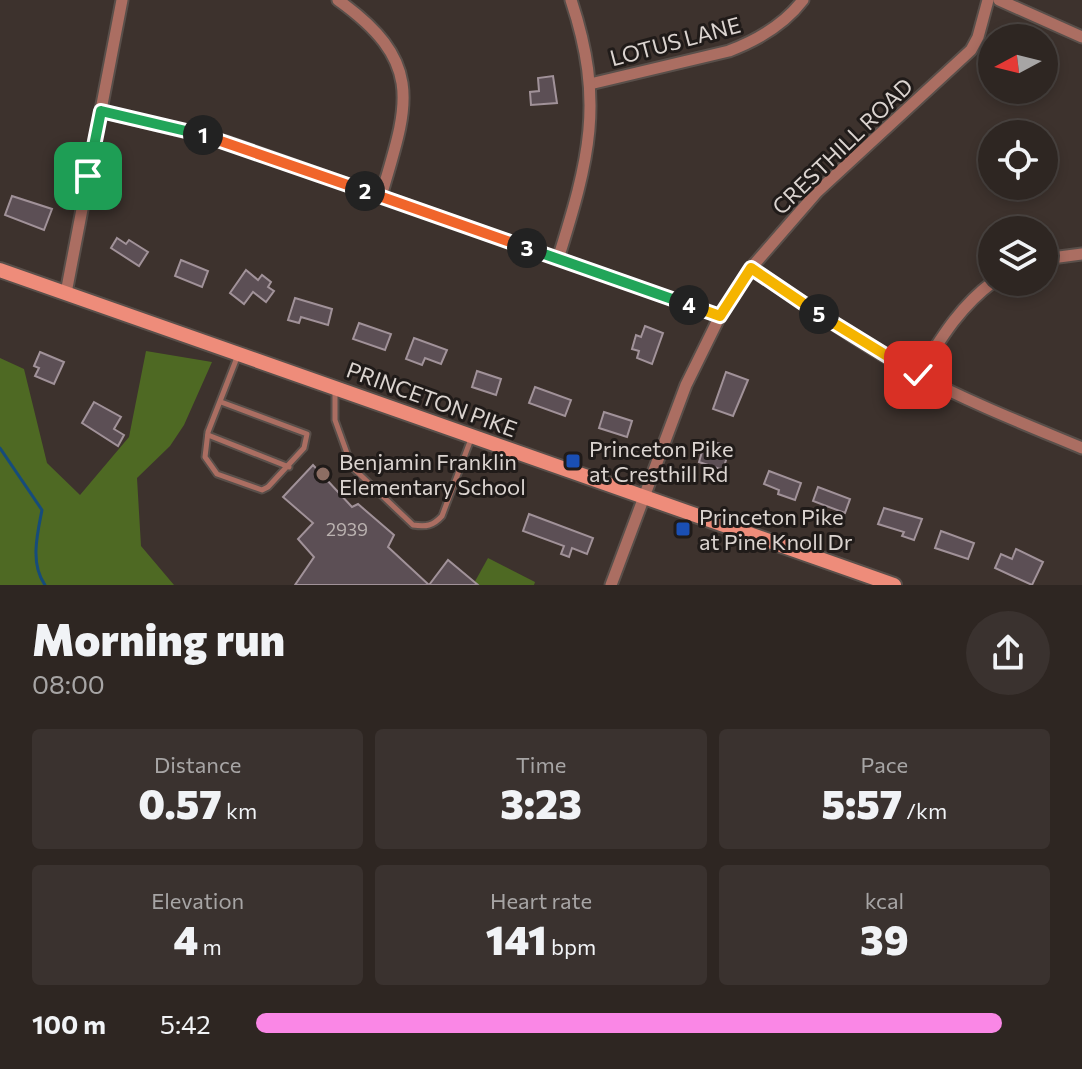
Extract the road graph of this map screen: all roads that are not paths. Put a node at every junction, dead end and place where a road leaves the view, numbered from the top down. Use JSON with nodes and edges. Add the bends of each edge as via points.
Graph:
{"nodes":[{"id":1,"x":122,"y":0,"type":"edge"},
{"id":2,"x":338,"y":0,"type":"edge"},
{"id":3,"x":571,"y":0,"type":"edge"},
{"id":4,"x":803,"y":0,"type":"edge"},
{"id":5,"x":988,"y":0,"type":"edge"},
{"id":6,"x":999,"y":0,"type":"edge"},
{"id":7,"x":1082,"y":37,"type":"edge"},
{"id":8,"x":590,"y":84,"type":"junction"},
{"id":9,"x":101,"y":111,"type":"junction"},
{"id":10,"x":381,"y":196,"type":"junction"},
{"id":11,"x":1082,"y":254,"type":"edge"},
{"id":12,"x":1058,"y":257,"type":"edge"},
{"id":13,"x":558,"y":259,"type":"junction"},
{"id":14,"x":751,"y":268,"type":"junction"},
{"id":15,"x":0,"y":270,"type":"edge"},
{"id":16,"x":66,"y":293,"type":"junction"},
{"id":17,"x":978,"y":295,"type":"edge"},
{"id":18,"x":720,"y":316,"type":"junction"},
{"id":19,"x":239,"y":354,"type":"junction"},
{"id":20,"x":918,"y":375,"type":"junction"},
{"id":21,"x":335,"y":388,"type":"junction"},
{"id":22,"x":221,"y":402,"type":"junction"},
{"id":23,"x":208,"y":435,"type":"junction"},
{"id":24,"x":472,"y":436,"type":"junction"},
{"id":25,"x":1082,"y":448,"type":"edge"},
{"id":26,"x":289,"y":467,"type":"junction"},
{"id":27,"x":645,"y":498,"type":"junction"},
{"id":28,"x":611,"y":585,"type":"edge"},
{"id":29,"x":894,"y":585,"type":"edge"}],
"edges":[{"from":1,"to":9,"type":"street"},
{"from":2,"to":10,"type":"street","via":[[377,32],[400,74],[401,127]]},
{"from":3,"to":8,"type":"street"},
{"from":4,"to":8,"type":"street","name":"LOTUS LANE","via":[[784,20],[729,51]]},
{"from":5,"to":14,"type":"street","name":"CRESTHILL ROAD","via":[[978,37],[962,60],[817,192]]},
{"from":6,"to":7,"type":"street"},
{"from":8,"to":13,"type":"street","via":[[587,158]]},
{"from":9,"to":10,"type":"street","via":[[227,142]]},
{"from":9,"to":16,"type":"street"},
{"from":10,"to":13,"type":"street"},
{"from":11,"to":12,"type":"street"},
{"from":13,"to":18,"type":"street"},
{"from":14,"to":18,"type":"street","name":"CRESTHILL ROAD"},
{"from":14,"to":20,"type":"street"},
{"from":15,"to":16,"type":"main road","name":"PRINCETON PIKE"},
{"from":16,"to":19,"type":"main road","name":"PRINCETON PIKE"},
{"from":17,"to":20,"type":"street","via":[[952,321]]},
{"from":18,"to":27,"type":"street","name":"CRESTHILL ROAD","via":[[686,385]]},
{"from":19,"to":21,"type":"main road","name":"PRINCETON PIKE"},
{"from":19,"to":22,"type":"lane"},
{"from":20,"to":25,"type":"street"},
{"from":21,"to":24,"type":"main road","name":"PRINCETON PIKE"},
{"from":21,"to":24,"type":"lane","via":[[335,420],[352,467],[413,525],[434,524],[442,516]]},
{"from":22,"to":23,"type":"lane"},
{"from":22,"to":26,"type":"lane","via":[[307,434],[304,448]]},
{"from":23,"to":26,"type":"lane"},
{"from":23,"to":26,"type":"lane","via":[[205,457],[217,474],[262,490]]},
{"from":24,"to":27,"type":"main road","name":"PRINCETON PIKE"},
{"from":27,"to":28,"type":"street","name":"CRESTHILL ROAD"},
{"from":27,"to":29,"type":"main road","name":"PRINCETON PIKE"}]}
